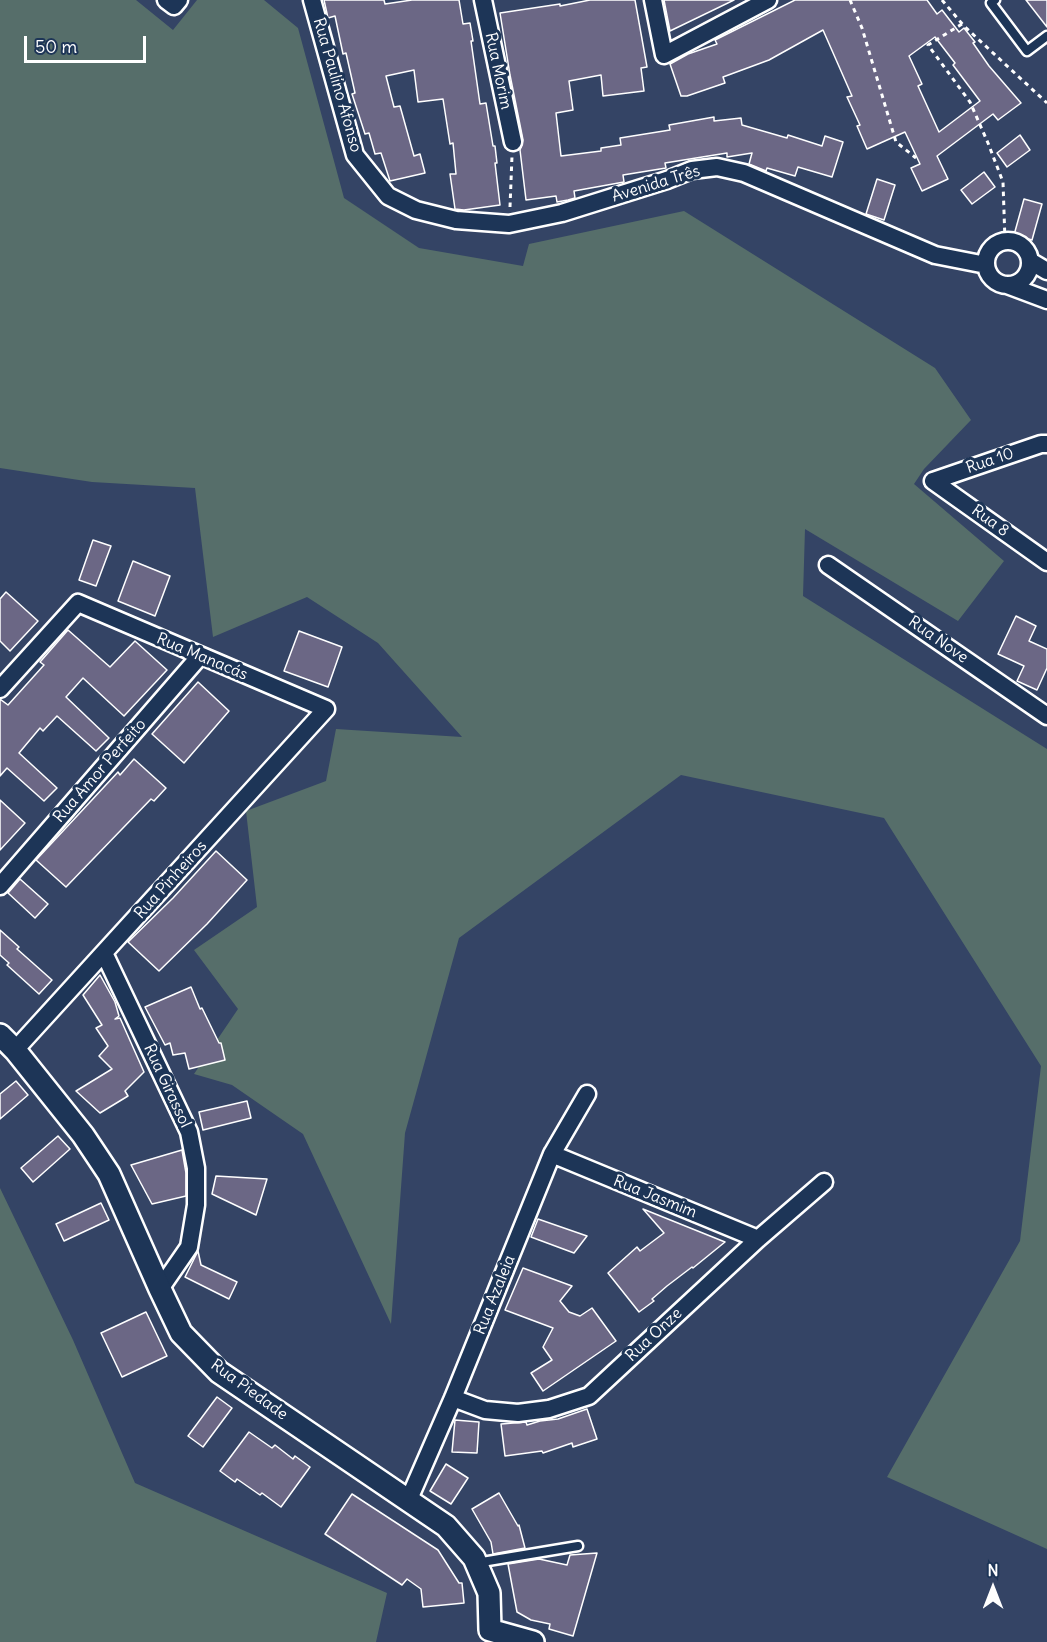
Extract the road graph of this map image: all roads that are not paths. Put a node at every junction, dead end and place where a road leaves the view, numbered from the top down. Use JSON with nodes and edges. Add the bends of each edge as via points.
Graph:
{"nodes":[{"id":1,"x":166,"y":0,"type":"edge"},
{"id":2,"x":179,"y":0,"type":"edge"},
{"id":3,"x":312,"y":0,"type":"edge"},
{"id":4,"x":483,"y":0,"type":"edge"},
{"id":5,"x":653,"y":0,"type":"edge"},
{"id":6,"x":768,"y":0,"type":"edge"},
{"id":7,"x":995,"y":0,"type":"edge"},
{"id":8,"x":1047,"y":36,"type":"edge"},
{"id":9,"x":513,"y":142,"type":"road end"},
{"id":10,"x":388,"y":196,"type":"joint"},
{"id":11,"x":1030,"y":261,"type":"junction"},
{"id":12,"x":986,"y":265,"type":"junction"},
{"id":13,"x":1047,"y":271,"type":"edge"},
{"id":14,"x":1007,"y":285,"type":"junction"},
{"id":15,"x":1047,"y":300,"type":"edge"},
{"id":16,"x":1047,"y":444,"type":"edge"},
{"id":17,"x":933,"y":481,"type":"joint"},
{"id":18,"x":1047,"y":562,"type":"edge"},
{"id":19,"x":828,"y":565,"type":"dead end"},
{"id":20,"x":200,"y":656,"type":"junction"},
{"id":21,"x":0,"y":689,"type":"edge"},
{"id":22,"x":326,"y":709,"type":"joint"},
{"id":23,"x":1047,"y":716,"type":"edge"},
{"id":24,"x":0,"y":886,"type":"edge"},
{"id":25,"x":104,"y":953,"type":"junction"},
{"id":26,"x":0,"y":1035,"type":"edge"},
{"id":27,"x":15,"y":1050,"type":"junction"},
{"id":28,"x":587,"y":1094,"type":"dead end"},
{"id":29,"x":552,"y":1154,"type":"junction"},
{"id":30,"x":825,"y":1182,"type":"dead end"},
{"id":31,"x":758,"y":1239,"type":"junction"},
{"id":32,"x":160,"y":1289,"type":"junction"},
{"id":33,"x":453,"y":1398,"type":"junction"},
{"id":34,"x":409,"y":1499,"type":"junction"},
{"id":35,"x":578,"y":1546,"type":"dead end"},
{"id":36,"x":476,"y":1563,"type":"junction"},
{"id":37,"x":489,"y":1636,"type":"edge"},
{"id":38,"x":533,"y":1642,"type":"edge"}],
"edges":[{"from":1,"to":2,"type":"street","via":[[174,6]]},
{"from":3,"to":10,"type":"street","name":"Rua Paulino Afonso","via":[[355,155]]},
{"from":4,"to":9,"type":"street","name":"Rua Morim"},
{"from":5,"to":6,"type":"street","via":[[664,55]]},
{"from":7,"to":8,"type":"lane","via":[[991,3],[1027,51]]},
{"from":10,"to":12,"type":"street","name":"Avenida Três","via":[[416,210],[456,220],[509,224],[562,213],[692,170],[717,166],[744,173],[935,255]]},
{"from":11,"to":12,"type":"street","via":[[1020,243],[1005,241],[992,246]]},
{"from":11,"to":13,"type":"street"},
{"from":11,"to":14,"type":"street","via":[[1026,276]]},
{"from":12,"to":14,"type":"street","via":[[993,279]]},
{"from":14,"to":15,"type":"street"},
{"from":16,"to":17,"type":"street","name":"Rua 10"},
{"from":17,"to":18,"type":"street","name":"Rua 8"},
{"from":19,"to":23,"type":"street","name":"Rua Nove"},
{"from":20,"to":21,"type":"street","name":"Rua Manacás","via":[[78,603]]},
{"from":20,"to":22,"type":"street","name":"Rua Manacás"},
{"from":20,"to":24,"type":"street","name":"Rua Amor Perfeito"},
{"from":22,"to":25,"type":"street","name":"Rua Pinheiros"},
{"from":25,"to":27,"type":"street","name":"Rua Pinheiros"},
{"from":25,"to":32,"type":"street","name":"Rua Girassol","via":[[189,1132],[196,1168],[196,1205],[189,1247]]},
{"from":26,"to":27,"type":"street","name":"Rua Piedade"},
{"from":27,"to":32,"type":"street","name":"Rua Piedade","via":[[83,1135],[108,1174]]},
{"from":28,"to":29,"type":"street","name":"Rua Azaleia"},
{"from":29,"to":31,"type":"street","name":"Rua Jasmim"},
{"from":29,"to":33,"type":"street","name":"Rua Azaleia"},
{"from":30,"to":31,"type":"street","name":"Rua Onze"},
{"from":31,"to":33,"type":"street","name":"Rua Onze","via":[[589,1396],[549,1409],[518,1413],[485,1410]]},
{"from":32,"to":34,"type":"street","name":"Rua Piedade","via":[[181,1333],[219,1372]]},
{"from":33,"to":34,"type":"street","name":"Rua Azaleia"},
{"from":34,"to":36,"type":"street","name":"Rua Piedade","via":[[446,1526]]},
{"from":35,"to":36,"type":"lane"},
{"from":36,"to":37,"type":"street","name":"Rua Piedade","via":[[489,1593]]},
{"from":37,"to":38,"type":"street"}]}
